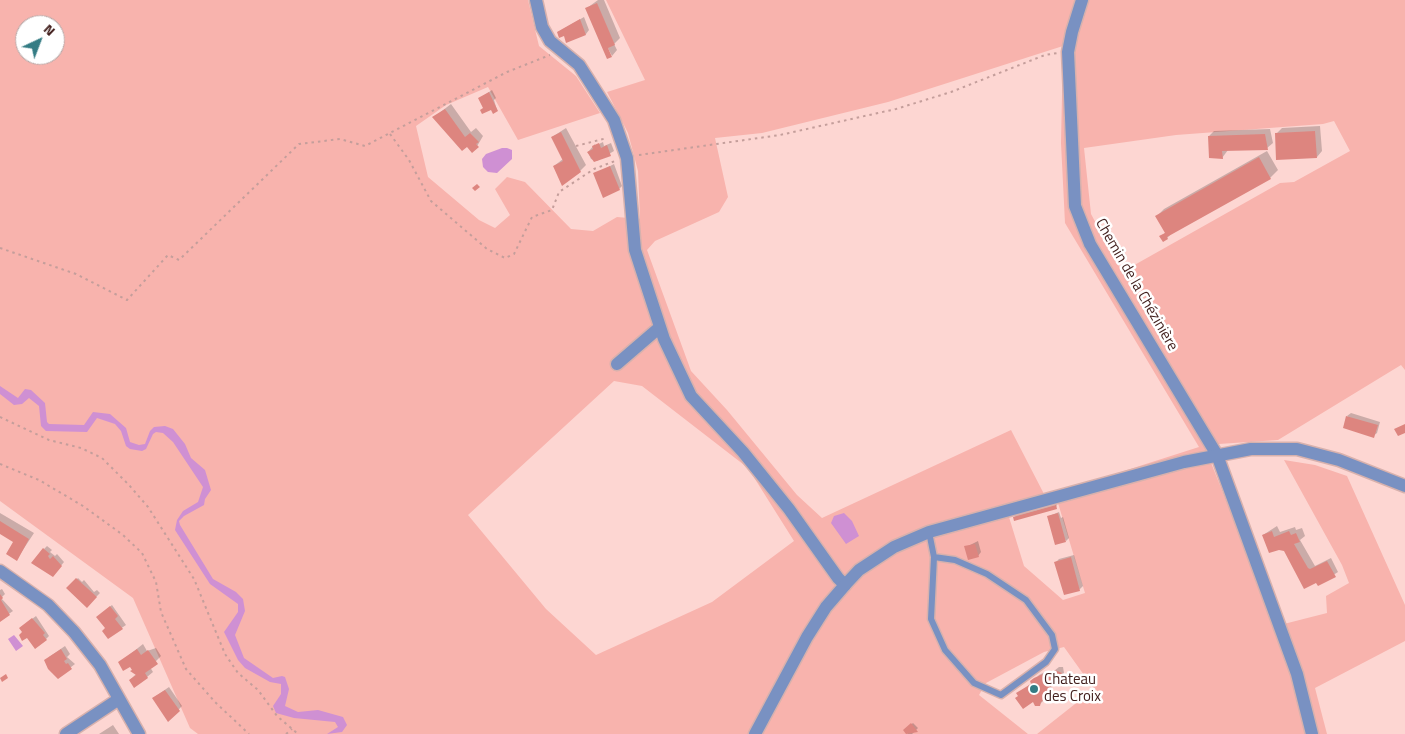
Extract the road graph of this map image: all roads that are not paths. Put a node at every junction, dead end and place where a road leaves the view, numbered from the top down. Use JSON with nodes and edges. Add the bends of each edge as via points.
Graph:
{"nodes":[{"id":1,"x":536,"y":0,"type":"edge"},
{"id":2,"x":1082,"y":0,"type":"edge"},
{"id":3,"x":660,"y":327,"type":"junction"},
{"id":4,"x":617,"y":364,"type":"dead end"},
{"id":5,"x":1217,"y":454,"type":"junction"},
{"id":6,"x":1405,"y":486,"type":"edge"},
{"id":7,"x":929,"y":532,"type":"junction"},
{"id":8,"x":934,"y":557,"type":"junction"},
{"id":9,"x":0,"y":571,"type":"edge"},
{"id":10,"x":845,"y":584,"type":"junction"},
{"id":11,"x":119,"y":699,"type":"junction"},
{"id":12,"x":66,"y":734,"type":"edge"},
{"id":13,"x":139,"y":734,"type":"edge"},
{"id":14,"x":755,"y":734,"type":"edge"},
{"id":15,"x":1312,"y":734,"type":"edge"}],
"edges":[{"from":1,"to":3,"type":"street","via":[[542,27],[550,41],[579,65],[619,135],[627,158],[635,250]]},
{"from":2,"to":5,"type":"street","name":"Chemin de la Chézinière","via":[[1068,52],[1075,206],[1090,244]]},
{"from":3,"to":4,"type":"street"},
{"from":3,"to":10,"type":"street","via":[[691,396],[743,452]]},
{"from":5,"to":6,"type":"street","via":[[1251,449],[1297,449],[1340,460]]},
{"from":5,"to":7,"type":"street"},
{"from":5,"to":15,"type":"street","name":"Chemin de la Chézinière","via":[[1296,674]]},
{"from":7,"to":8,"type":"lane"},
{"from":7,"to":10,"type":"street","via":[[880,555]]},
{"from":8,"to":8,"type":"lane","via":[[932,619],[945,650],[974,683],[1002,694],[1046,662],[1055,649],[1052,635],[1026,600],[987,574],[955,560]]},
{"from":9,"to":11,"type":"street","via":[[48,605],[74,632],[100,665]]},
{"from":10,"to":14,"type":"street","via":[[806,638]]},
{"from":11,"to":12,"type":"street"},
{"from":11,"to":13,"type":"street"}]}
